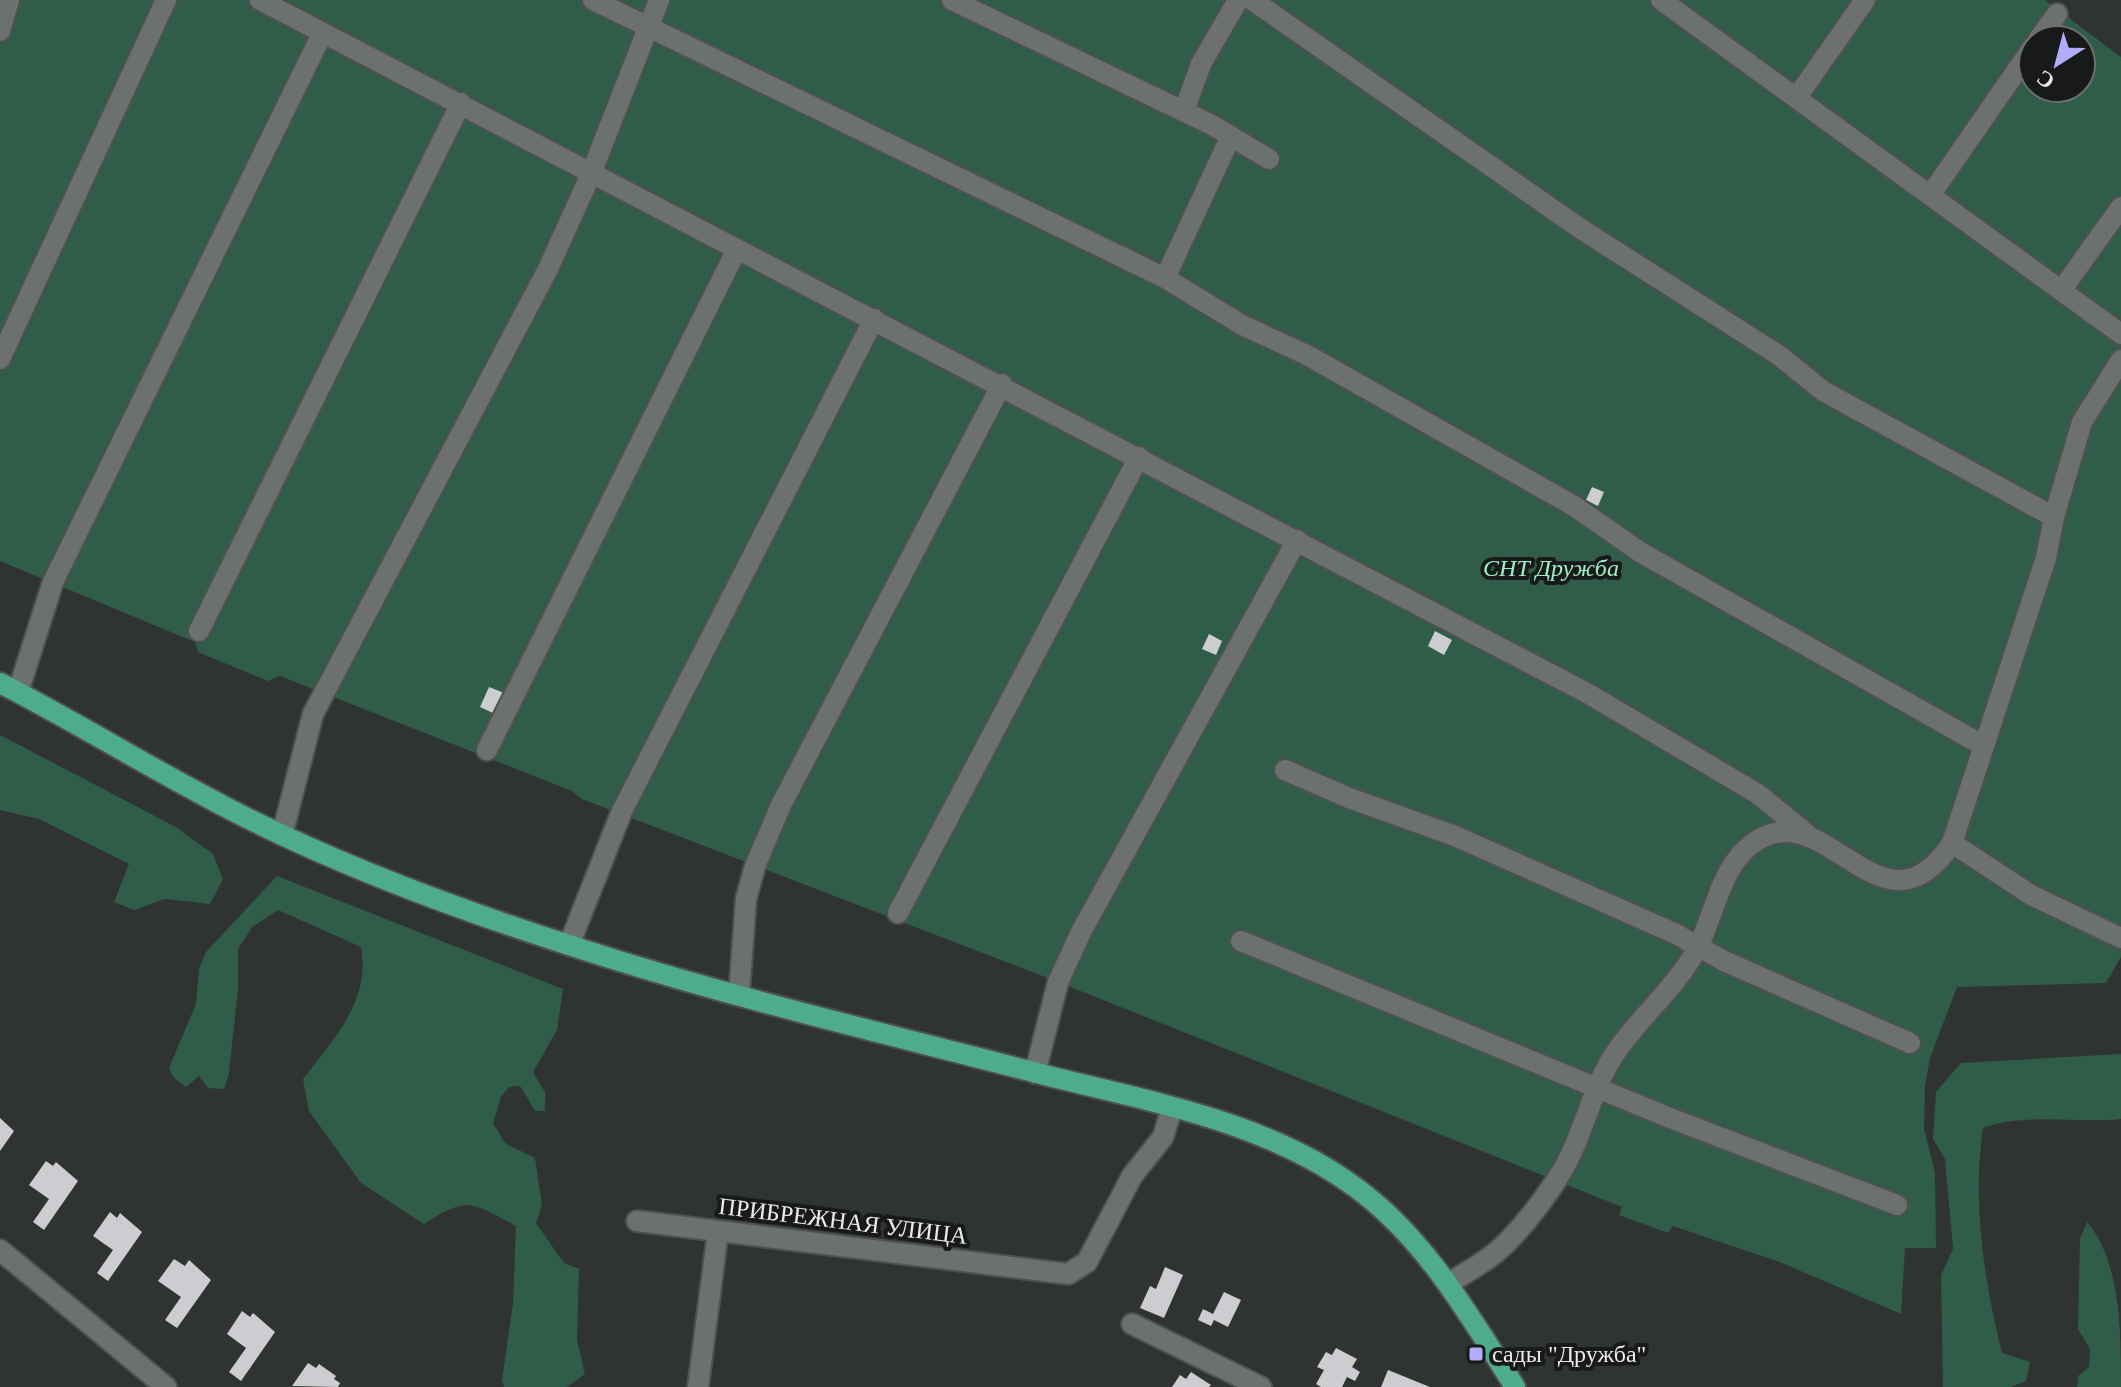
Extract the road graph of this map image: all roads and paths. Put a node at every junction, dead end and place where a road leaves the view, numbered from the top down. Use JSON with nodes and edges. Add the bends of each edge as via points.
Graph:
{"nodes":[{"id":1,"x":9,"y":0,"type":"edge"},
{"id":2,"x":166,"y":0,"type":"edge"},
{"id":3,"x":260,"y":0,"type":"edge"},
{"id":4,"x":593,"y":0,"type":"edge"},
{"id":5,"x":659,"y":0,"type":"edge"},
{"id":6,"x":952,"y":0,"type":"edge"},
{"id":7,"x":1238,"y":0,"type":"edge"},
{"id":8,"x":1252,"y":0,"type":"edge"},
{"id":9,"x":1661,"y":0,"type":"edge"},
{"id":10,"x":1865,"y":0,"type":"edge"},
{"id":11,"x":2057,"y":14,"type":"dead end"},
{"id":12,"x":2050,"y":24,"type":"edge"},
{"id":13,"x":649,"y":29,"type":"junction"},
{"id":14,"x":0,"y":31,"type":"edge"},
{"id":15,"x":322,"y":34,"type":"junction"},
{"id":16,"x":2017,"y":70,"type":"edge"},
{"id":17,"x":1797,"y":97,"type":"junction"},
{"id":18,"x":461,"y":103,"type":"junction"},
{"id":19,"x":1184,"y":111,"type":"junction"},
{"id":20,"x":1231,"y":136,"type":"junction"},
{"id":21,"x":1269,"y":159,"type":"dead end"},
{"id":22,"x":591,"y":174,"type":"junction"},
{"id":23,"x":1931,"y":194,"type":"junction"},
{"id":24,"x":2121,"y":207,"type":"edge"},
{"id":25,"x":736,"y":251,"type":"junction"},
{"id":26,"x":1165,"y":278,"type":"junction"},
{"id":27,"x":2063,"y":288,"type":"junction"},
{"id":28,"x":874,"y":319,"type":"junction"},
{"id":29,"x":2121,"y":334,"type":"edge"},
{"id":30,"x":0,"y":359,"type":"edge"},
{"id":31,"x":2121,"y":360,"type":"edge"},
{"id":32,"x":1002,"y":384,"type":"junction"},
{"id":33,"x":1139,"y":457,"type":"junction"},
{"id":34,"x":2054,"y":517,"type":"junction"},
{"id":35,"x":1297,"y":540,"type":"junction"},
{"id":36,"x":199,"y":631,"type":"dead end"},
{"id":37,"x":9,"y":688,"type":"edge"},
{"id":38,"x":1984,"y":746,"type":"junction"},
{"id":39,"x":487,"y":750,"type":"dead end"},
{"id":40,"x":1285,"y":770,"type":"dead end"},
{"id":41,"x":1807,"y":834,"type":"junction"},
{"id":42,"x":282,"y":835,"type":"junction"},
{"id":43,"x":1952,"y":843,"type":"junction"},
{"id":44,"x":898,"y":913,"type":"dead end"},
{"id":45,"x":2121,"y":938,"type":"edge"},
{"id":46,"x":1241,"y":941,"type":"dead end"},
{"id":47,"x":569,"y":945,"type":"junction"},
{"id":48,"x":1698,"y":947,"type":"junction"},
{"id":49,"x":739,"y":995,"type":"junction"},
{"id":50,"x":1910,"y":1043,"type":"dead end"},
{"id":51,"x":1035,"y":1073,"type":"junction"},
{"id":52,"x":1598,"y":1089,"type":"junction"},
{"id":53,"x":1172,"y":1108,"type":"junction"},
{"id":54,"x":1897,"y":1205,"type":"dead end"},
{"id":55,"x":637,"y":1221,"type":"dead end"},
{"id":56,"x":718,"y":1231,"type":"junction"},
{"id":57,"x":0,"y":1250,"type":"edge"},
{"id":58,"x":1448,"y":1284,"type":"junction"},
{"id":59,"x":1132,"y":1324,"type":"dead end"},
{"id":60,"x":166,"y":1387,"type":"edge"},
{"id":61,"x":698,"y":1387,"type":"edge"},
{"id":62,"x":1261,"y":1387,"type":"edge"},
{"id":63,"x":1515,"y":1387,"type":"edge"}],
"edges":[{"from":1,"to":14,"type":"street"},
{"from":2,"to":30,"type":"street"},
{"from":3,"to":15,"type":"street"},
{"from":4,"to":13,"type":"street"},
{"from":5,"to":13,"type":"street"},
{"from":6,"to":19,"type":"street"},
{"from":7,"to":19,"type":"street","via":[[1201,64]]},
{"from":8,"to":34,"type":"street","via":[[1581,229],[1780,356],[1823,391]]},
{"from":9,"to":17,"type":"street"},
{"from":10,"to":17,"type":"street"},
{"from":11,"to":12,"type":"street"},
{"from":13,"to":22,"type":"street"},
{"from":13,"to":26,"type":"street"},
{"from":15,"to":18,"type":"street"},
{"from":15,"to":37,"type":"street","via":[[53,582]]},
{"from":16,"to":23,"type":"street"},
{"from":17,"to":23,"type":"street"},
{"from":18,"to":22,"type":"street"},
{"from":18,"to":36,"type":"street"},
{"from":19,"to":20,"type":"street"},
{"from":20,"to":21,"type":"street"},
{"from":20,"to":26,"type":"street"},
{"from":22,"to":25,"type":"street"},
{"from":22,"to":42,"type":"street","via":[[548,269],[313,714]]},
{"from":23,"to":27,"type":"street"},
{"from":24,"to":27,"type":"street"},
{"from":25,"to":28,"type":"street"},
{"from":25,"to":39,"type":"street"},
{"from":26,"to":38,"type":"street","via":[[1574,506],[1640,552]]},
{"from":27,"to":29,"type":"street"},
{"from":28,"to":32,"type":"street"},
{"from":28,"to":47,"type":"street","via":[[622,811]]},
{"from":31,"to":34,"type":"street","via":[[2082,422]]},
{"from":32,"to":33,"type":"street"},
{"from":32,"to":49,"type":"street","via":[[781,805],[746,899]]},
{"from":33,"to":35,"type":"street"},
{"from":33,"to":44,"type":"street"},
{"from":34,"to":38,"type":"street","via":[[2046,558]]},
{"from":35,"to":41,"type":"street","via":[[1587,693],[1758,794]]},
{"from":35,"to":51,"type":"street","via":[[1081,932],[1058,982]]},
{"from":37,"to":42,"type":"main road"},
{"from":38,"to":43,"type":"street"},
{"from":40,"to":48,"type":"street","via":[[1455,836]]},
{"from":41,"to":43,"type":"street","via":[[1882,877],[1903,882],[1930,871]]},
{"from":41,"to":48,"type":"street","via":[[1760,838],[1743,852],[1728,874]]},
{"from":42,"to":47,"type":"main road","via":[[358,869]]},
{"from":43,"to":45,"type":"street","via":[[2031,895]]},
{"from":46,"to":52,"type":"street"},
{"from":47,"to":49,"type":"main road"},
{"from":48,"to":50,"type":"street"},
{"from":48,"to":52,"type":"street","via":[[1619,1048]]},
{"from":49,"to":51,"type":"main road"},
{"from":51,"to":53,"type":"main road"},
{"from":52,"to":54,"type":"street"},
{"from":52,"to":58,"type":"street","via":[[1559,1174],[1509,1240]]},
{"from":53,"to":56,"type":"street","name":"ПРИБРЕЖНАЯ УЛИЦА","via":[[1163,1137],[1132,1176],[1087,1262],[1068,1274]]},
{"from":53,"to":58,"type":"main road","via":[[1275,1143],[1332,1171],[1379,1206]]},
{"from":55,"to":56,"type":"street","name":"ПРИБРЕЖНАЯ УЛИЦА"},
{"from":56,"to":61,"type":"street"},
{"from":57,"to":60,"type":"street"},
{"from":58,"to":63,"type":"main road"},
{"from":59,"to":62,"type":"street"}]}
